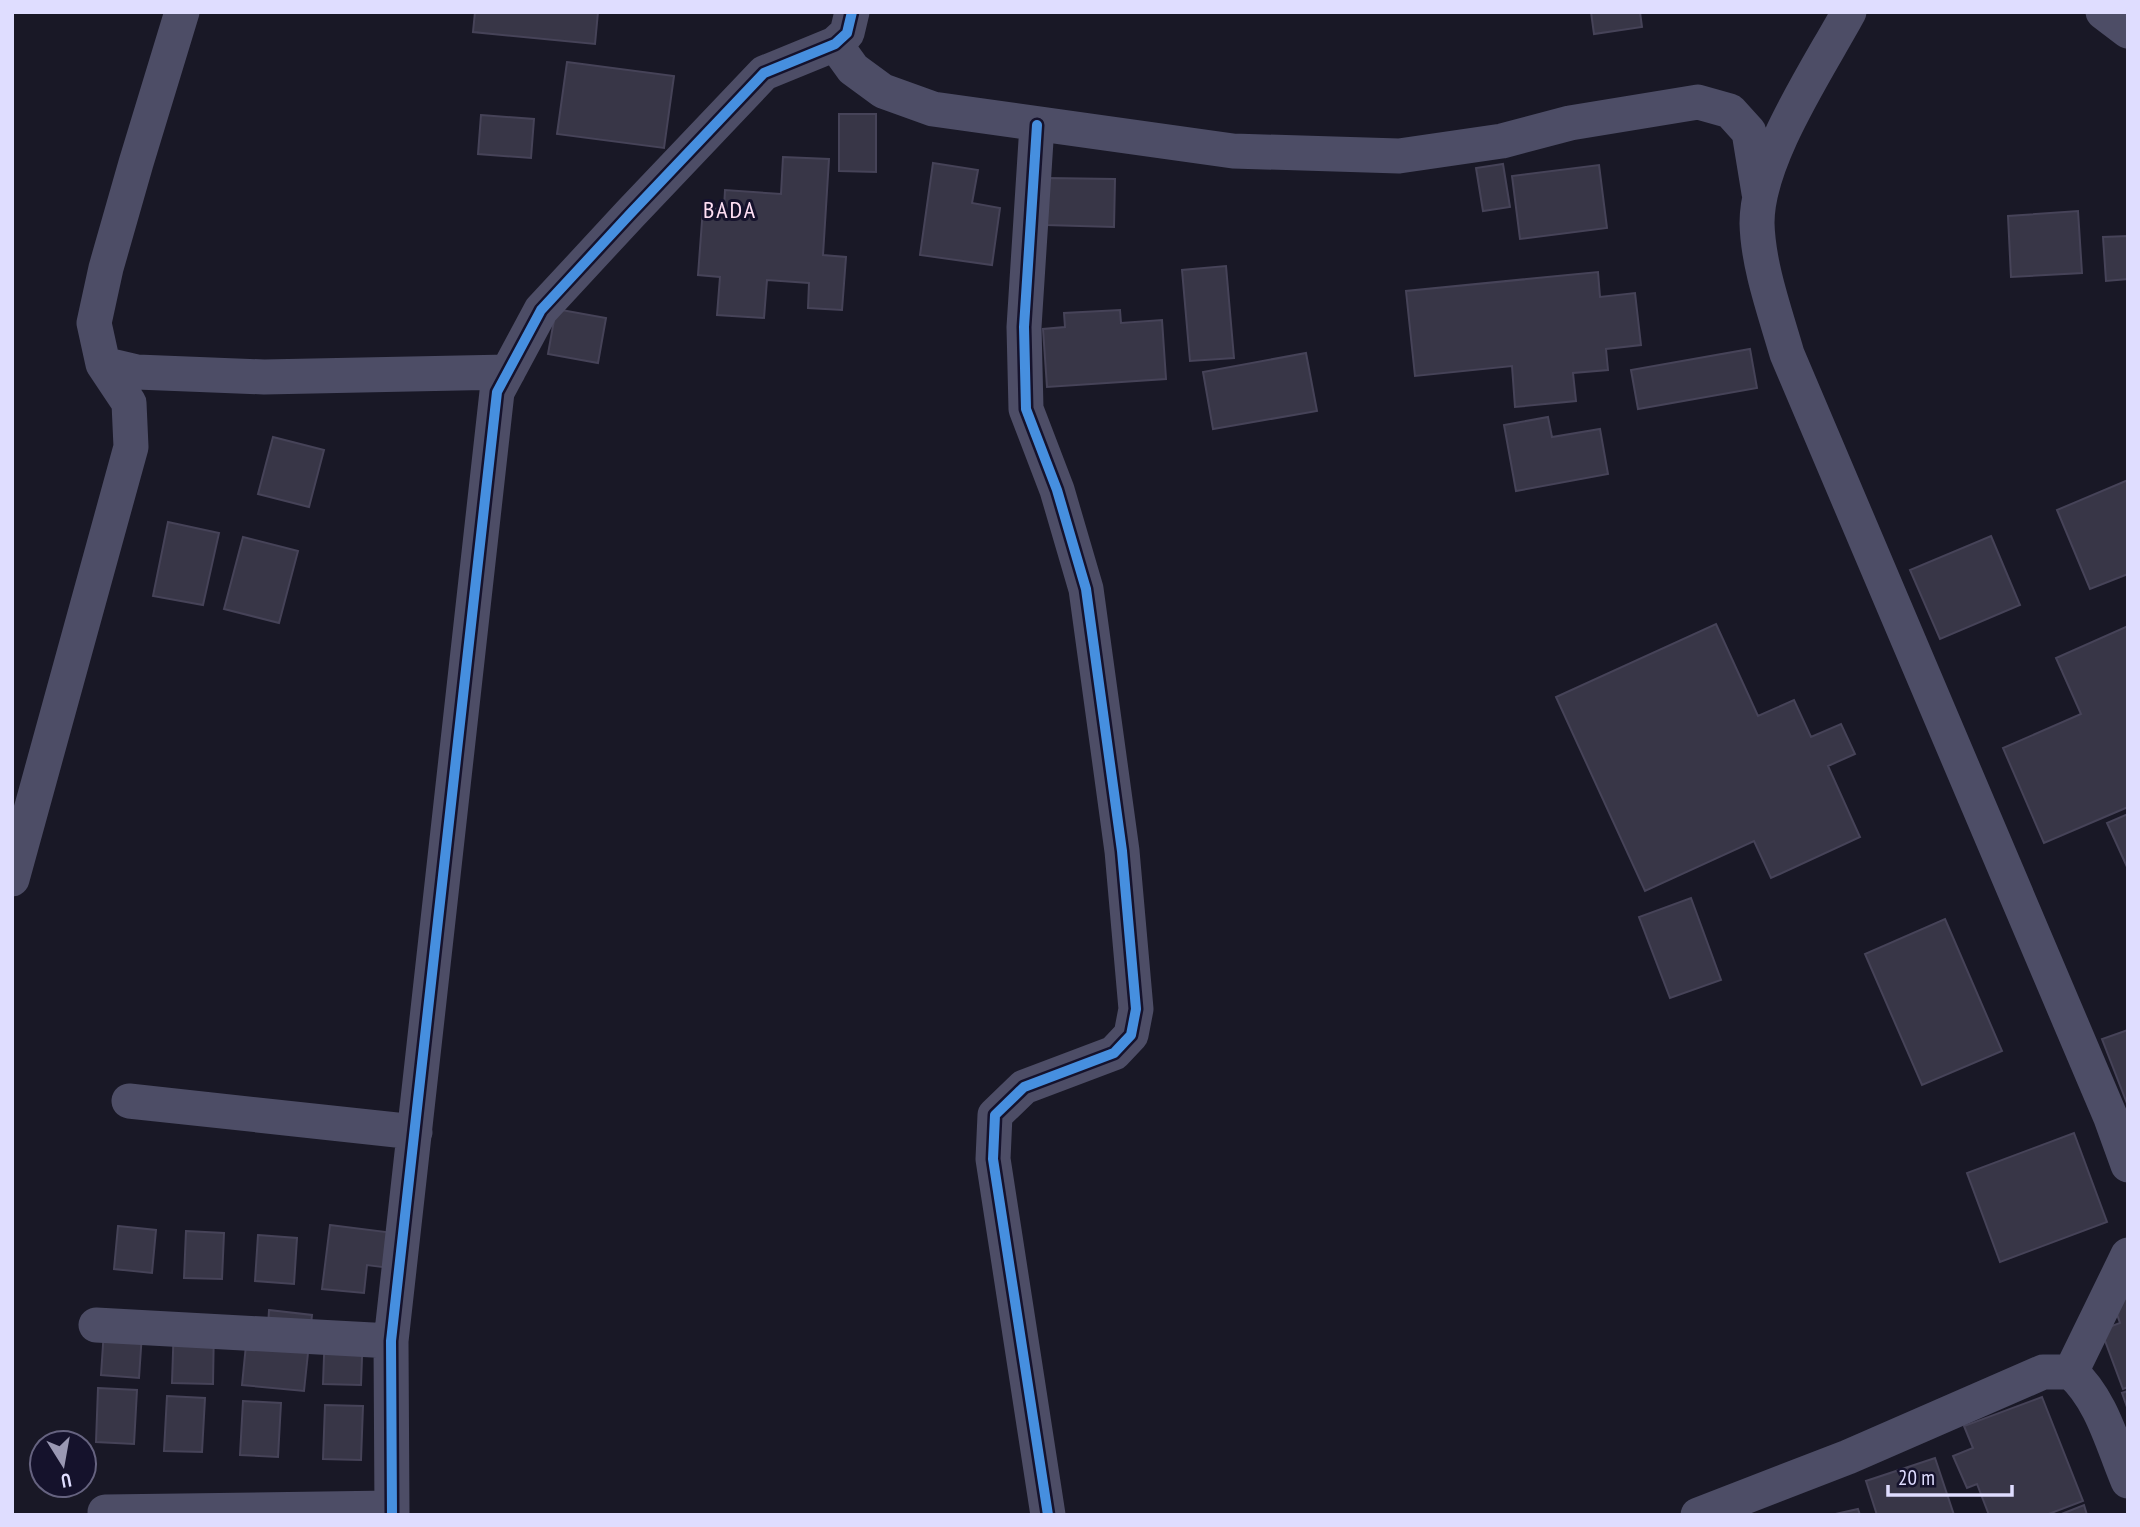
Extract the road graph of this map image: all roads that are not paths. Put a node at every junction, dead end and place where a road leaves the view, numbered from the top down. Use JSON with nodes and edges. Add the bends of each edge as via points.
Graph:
{"nodes":[{"id":1,"x":182,"y":12,"type":"edge"},
{"id":2,"x":852,"y":12,"type":"edge"},
{"id":3,"x":1849,"y":12,"type":"edge"},
{"id":4,"x":2103,"y":12,"type":"edge"},
{"id":5,"x":2128,"y":31,"type":"edge"},
{"id":6,"x":835,"y":44,"type":"junction"},
{"id":7,"x":1037,"y":125,"type":"junction"},
{"id":8,"x":1759,"y":193,"type":"junction"},
{"id":9,"x":103,"y":364,"type":"junction"},
{"id":10,"x":508,"y":372,"type":"junction"},
{"id":11,"x":12,"y":879,"type":"edge"},
{"id":12,"x":129,"y":1101,"type":"dead end"},
{"id":13,"x":415,"y":1132,"type":"junction"},
{"id":14,"x":2128,"y":1165,"type":"edge"},
{"id":15,"x":2125,"y":1269,"type":"edge"},
{"id":16,"x":96,"y":1325,"type":"dead end"},
{"id":17,"x":391,"y":1341,"type":"junction"},
{"id":18,"x":2071,"y":1372,"type":"junction"},
{"id":19,"x":2128,"y":1481,"type":"edge"},
{"id":20,"x":392,"y":1511,"type":"edge"},
{"id":21,"x":105,"y":1512,"type":"dead end"},
{"id":22,"x":1048,"y":1515,"type":"edge"},
{"id":23,"x":1698,"y":1515,"type":"edge"}],
"edges":[{"from":1,"to":9,"type":"street","via":[[106,268],[94,323]]},
{"from":2,"to":6,"type":"street","via":[[847,33]]},
{"from":3,"to":8,"type":"street","via":[[1785,129]]},
{"from":4,"to":5,"type":"street"},
{"from":6,"to":7,"type":"street","via":[[853,68],[883,91],[933,109]]},
{"from":6,"to":10,"type":"street","via":[[764,73],[541,310]]},
{"from":7,"to":8,"type":"street","via":[[1233,151],[1399,156],[1503,141],[1570,123],[1698,102],[1730,111],[1749,132]]},
{"from":7,"to":22,"type":"street","via":[[1024,327],[1026,409],[1057,490],[1086,589],[1122,851],[1136,1009],[1131,1035],[1114,1053],[1024,1087],[995,1115],[993,1159]]},
{"from":8,"to":14,"type":"street","via":[[1757,225],[1768,289],[1787,354]]},
{"from":9,"to":10,"type":"street","via":[[137,372],[264,377]]},
{"from":9,"to":11,"type":"street","via":[[128,403],[131,447]]},
{"from":10,"to":13,"type":"street","via":[[497,392]]},
{"from":12,"to":13,"type":"street"},
{"from":13,"to":17,"type":"street"},
{"from":15,"to":18,"type":"street"},
{"from":16,"to":17,"type":"street"},
{"from":17,"to":20,"type":"street"},
{"from":18,"to":19,"type":"street","via":[[2096,1403]]},
{"from":18,"to":23,"type":"street","via":[[2043,1372],[2020,1380],[1847,1457]]},
{"from":20,"to":21,"type":"street"}]}
